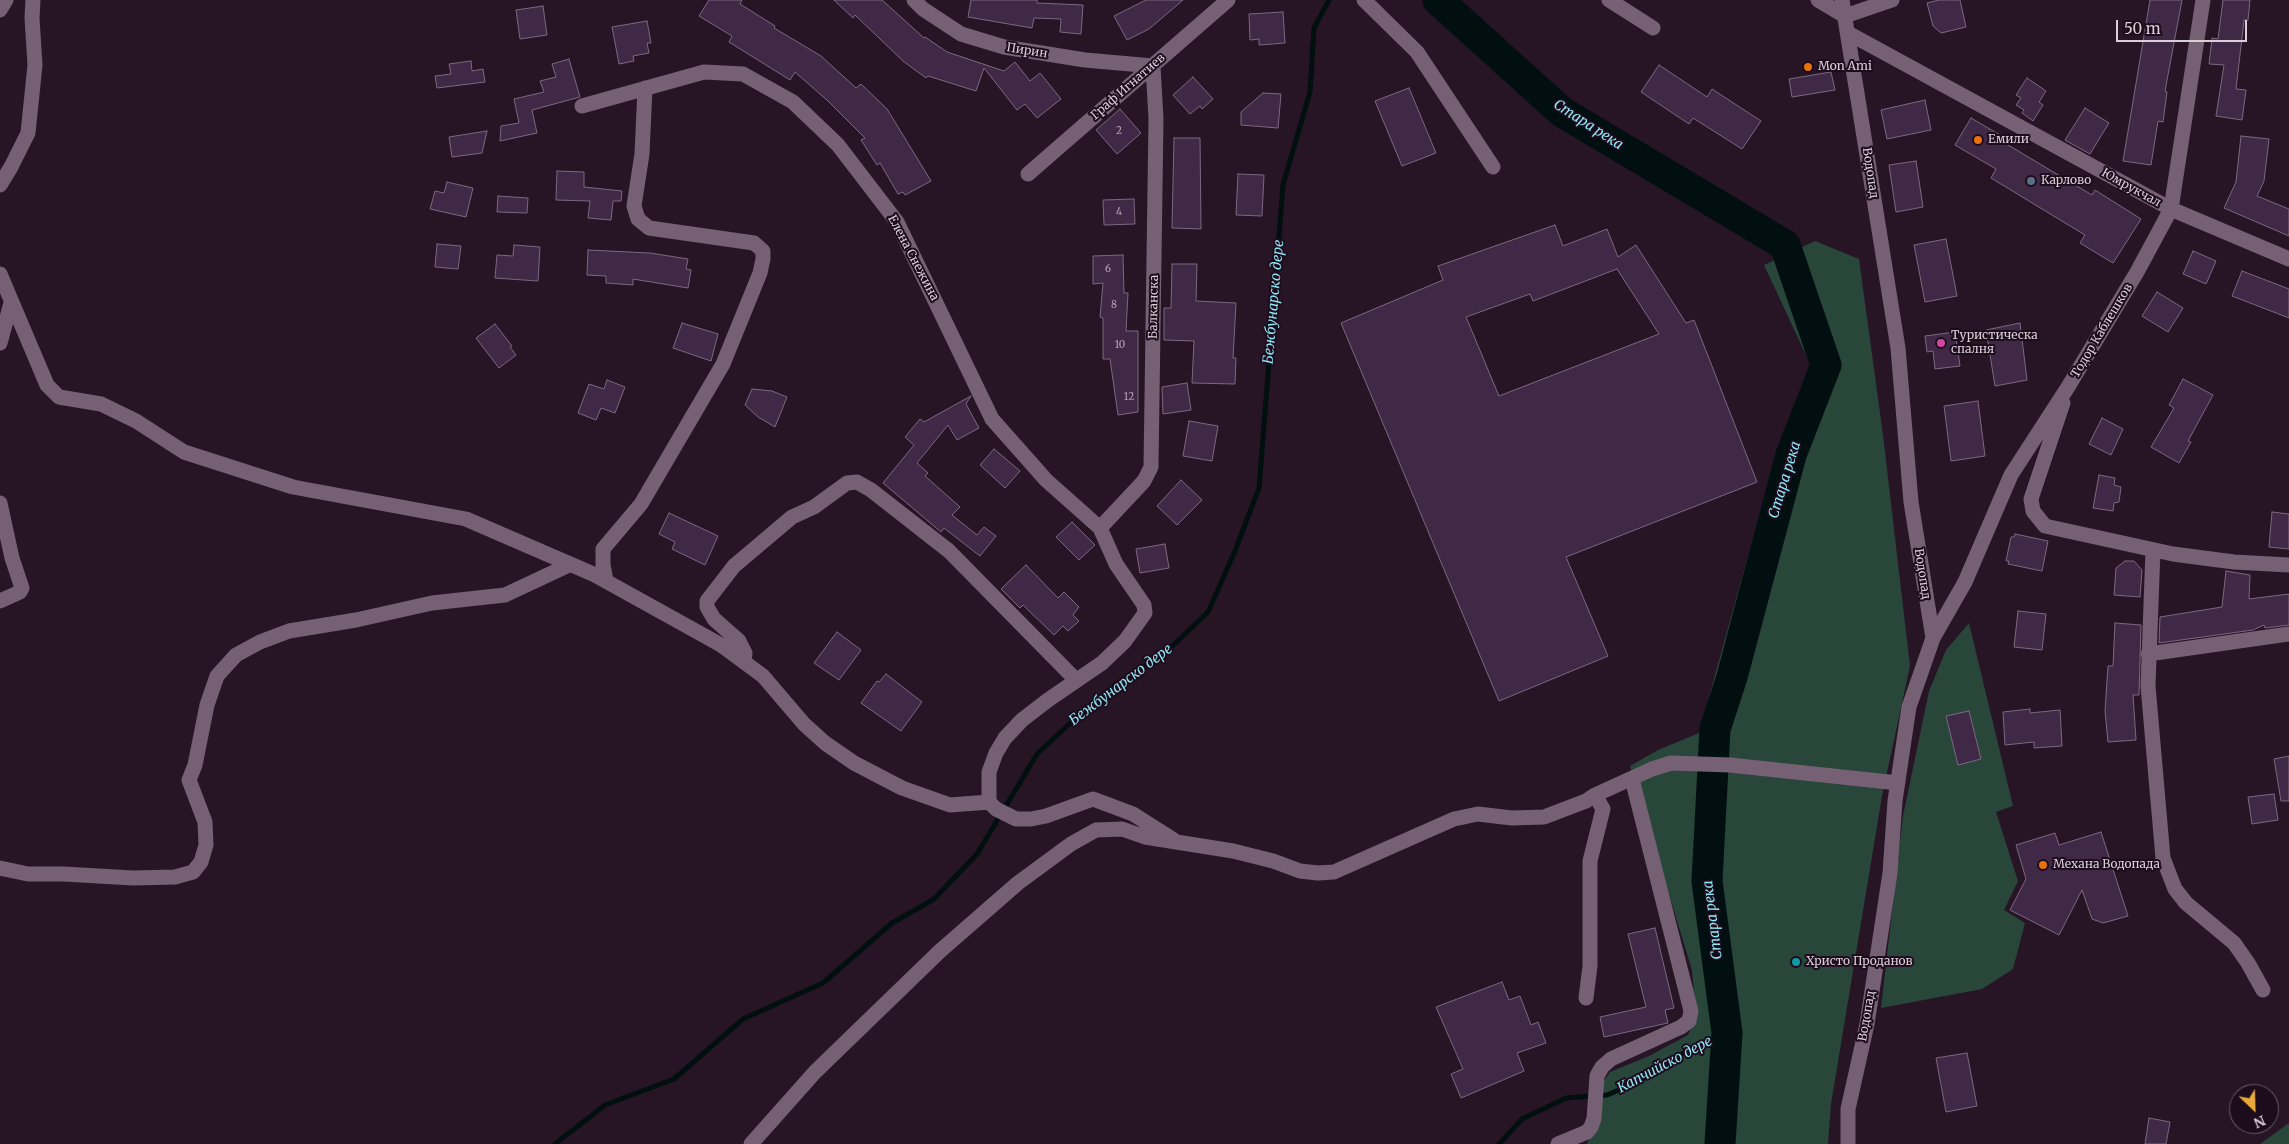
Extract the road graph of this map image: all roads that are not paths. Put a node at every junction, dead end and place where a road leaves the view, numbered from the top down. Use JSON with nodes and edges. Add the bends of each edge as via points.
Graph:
{"nodes":[{"id":1,"x":6,"y":0,"type":"edge"},
{"id":2,"x":34,"y":0,"type":"edge"},
{"id":3,"x":914,"y":0,"type":"edge"},
{"id":4,"x":1228,"y":0,"type":"edge"},
{"id":5,"x":1364,"y":0,"type":"edge"},
{"id":6,"x":1609,"y":0,"type":"edge"},
{"id":7,"x":1818,"y":0,"type":"edge"},
{"id":8,"x":1842,"y":0,"type":"edge"},
{"id":9,"x":1892,"y":0,"type":"edge"},
{"id":10,"x":2203,"y":0,"type":"edge"},
{"id":11,"x":0,"y":10,"type":"edge"},
{"id":12,"x":1845,"y":16,"type":"junction"},
{"id":13,"x":1653,"y":28,"type":"dead end"},
{"id":14,"x":1848,"y":33,"type":"junction"},
{"id":15,"x":1153,"y":66,"type":"junction"},
{"id":16,"x":645,"y":88,"type":"junction"},
{"id":17,"x":582,"y":106,"type":"dead end"},
{"id":18,"x":1493,"y":167,"type":"dead end"},
{"id":19,"x":1028,"y":174,"type":"dead end"},
{"id":20,"x":0,"y":185,"type":"edge"},
{"id":21,"x":2171,"y":209,"type":"junction"},
{"id":22,"x":2289,"y":259,"type":"edge"},
{"id":23,"x":0,"y":274,"type":"edge"},
{"id":24,"x":11,"y":303,"type":"junction"},
{"id":25,"x":0,"y":343,"type":"edge"},
{"id":26,"x":2068,"y":387,"type":"junction"},
{"id":27,"x":0,"y":503,"type":"edge"},
{"id":28,"x":1100,"y":528,"type":"junction"},
{"id":29,"x":2152,"y":550,"type":"junction"},
{"id":30,"x":569,"y":565,"type":"junction"},
{"id":31,"x":2289,"y":566,"type":"edge"},
{"id":32,"x":606,"y":581,"type":"junction"},
{"id":33,"x":0,"y":601,"type":"edge"},
{"id":34,"x":2289,"y":634,"type":"edge"},
{"id":35,"x":1933,"y":638,"type":"junction"},
{"id":36,"x":2148,"y":654,"type":"junction"},
{"id":37,"x":744,"y":662,"type":"junction"},
{"id":38,"x":1076,"y":680,"type":"junction"},
{"id":39,"x":1632,"y":779,"type":"junction"},
{"id":40,"x":1898,"y":783,"type":"junction"},
{"id":41,"x":1595,"y":795,"type":"junction"},
{"id":42,"x":992,"y":806,"type":"junction"},
{"id":43,"x":1174,"y":840,"type":"junction"},
{"id":44,"x":0,"y":868,"type":"edge"},
{"id":45,"x":2263,"y":990,"type":"dead end"},
{"id":46,"x":1586,"y":998,"type":"dead end"},
{"id":47,"x":1577,"y":1140,"type":"edge"},
{"id":48,"x":751,"y":1144,"type":"edge"},
{"id":49,"x":1558,"y":1144,"type":"edge"},
{"id":50,"x":1848,"y":1144,"type":"edge"}],
"edges":[{"from":1,"to":11,"type":"street"},
{"from":2,"to":20,"type":"street","via":[[35,65],[28,133]]},
{"from":3,"to":15,"type":"street","name":"Пирин","via":[[961,34],[1004,47],[1085,60]]},
{"from":4,"to":15,"type":"street","name":"Граф Игнатиев"},
{"from":5,"to":18,"type":"street","via":[[1417,52]]},
{"from":6,"to":13,"type":"street"},
{"from":7,"to":12,"type":"street"},
{"from":8,"to":12,"type":"street","name":"Водопад"},
{"from":9,"to":12,"type":"street"},
{"from":10,"to":21,"type":"street","name":"Тодор Каблешков"},
{"from":12,"to":14,"type":"street","name":"Водопад"},
{"from":14,"to":21,"type":"street","name":"Юмрукчал"},
{"from":14,"to":35,"type":"street","name":"Водопад","via":[[1898,348],[1911,502]]},
{"from":15,"to":19,"type":"street","name":"Граф Игнатиев"},
{"from":15,"to":28,"type":"street","name":"Балканска","via":[[1156,119],[1151,467],[1144,481]]},
{"from":16,"to":17,"type":"street","name":"Елена Снежина"},
{"from":16,"to":28,"type":"street","name":"Елена Снежина","via":[[704,72],[744,74],[793,102],[838,145],[897,222],[992,419],[1046,480]]},
{"from":16,"to":32,"type":"street","via":[[642,154],[634,206],[638,220],[649,228],[754,243],[763,251],[763,258],[760,273],[715,380],[641,504],[603,549]]},
{"from":21,"to":22,"type":"street","name":"Юмрукчал"},
{"from":21,"to":26,"type":"street","name":"Тодор Каблешков"},
{"from":23,"to":24,"type":"street"},
{"from":24,"to":25,"type":"street"},
{"from":24,"to":30,"type":"street","via":[[29,337],[47,385],[59,397],[101,404],[193,455],[293,487],[466,519]]},
{"from":26,"to":29,"type":"street","via":[[2031,499],[2033,512],[2044,526]]},
{"from":26,"to":35,"type":"street","name":"Тодор Каблешков","via":[[2011,474],[1965,582]]},
{"from":27,"to":33,"type":"street","via":[[22,588]]},
{"from":28,"to":38,"type":"street","name":"Елена Снежина","via":[[1116,564],[1144,606],[1145,613],[1102,663]]},
{"from":29,"to":31,"type":"street"},
{"from":29,"to":36,"type":"street"},
{"from":30,"to":32,"type":"street"},
{"from":30,"to":44,"type":"street","via":[[505,595],[432,603],[289,631],[236,655],[217,676],[189,780],[205,822],[206,837],[201,862],[193,872],[175,877],[133,878],[28,874]]},
{"from":32,"to":37,"type":"street","via":[[721,645]]},
{"from":34,"to":36,"type":"street"},
{"from":35,"to":40,"type":"street","name":"Водопад","via":[[1909,707]]},
{"from":36,"to":45,"type":"street","via":[[2162,849],[2168,874],[2186,903],[2234,944]]},
{"from":37,"to":38,"type":"street","via":[[745,653],[739,641],[714,619],[707,601],[734,566],[792,517],[814,507],[847,483],[857,482],[949,551]]},
{"from":37,"to":42,"type":"street","via":[[763,676],[804,724],[854,763],[902,788],[950,805]]},
{"from":38,"to":42,"type":"street","via":[[1022,720],[1005,738],[989,772]]},
{"from":39,"to":40,"type":"street","via":[[1671,763],[1697,763]]},
{"from":39,"to":41,"type":"street"},
{"from":39,"to":47,"type":"street","via":[[1691,1011],[1689,1021],[1681,1027],[1611,1059],[1602,1067],[1597,1076],[1594,1119],[1587,1132]]},
{"from":40,"to":50,"type":"street","name":"Водопад","via":[[1890,873],[1868,1024],[1848,1109]]},
{"from":41,"to":43,"type":"street","via":[[1544,816],[1512,818],[1478,814],[1454,819],[1334,872],[1300,871],[1233,850],[1199,847]]},
{"from":41,"to":46,"type":"street","via":[[1603,809],[1590,861],[1590,966]]},
{"from":42,"to":43,"type":"street","via":[[1016,819],[1031,819],[1093,799],[1134,814]]},
{"from":43,"to":48,"type":"street","via":[[1145,837],[1122,829],[1096,830],[1071,844],[1018,883],[940,951],[815,1072]]},
{"from":47,"to":49,"type":"street"}]}
